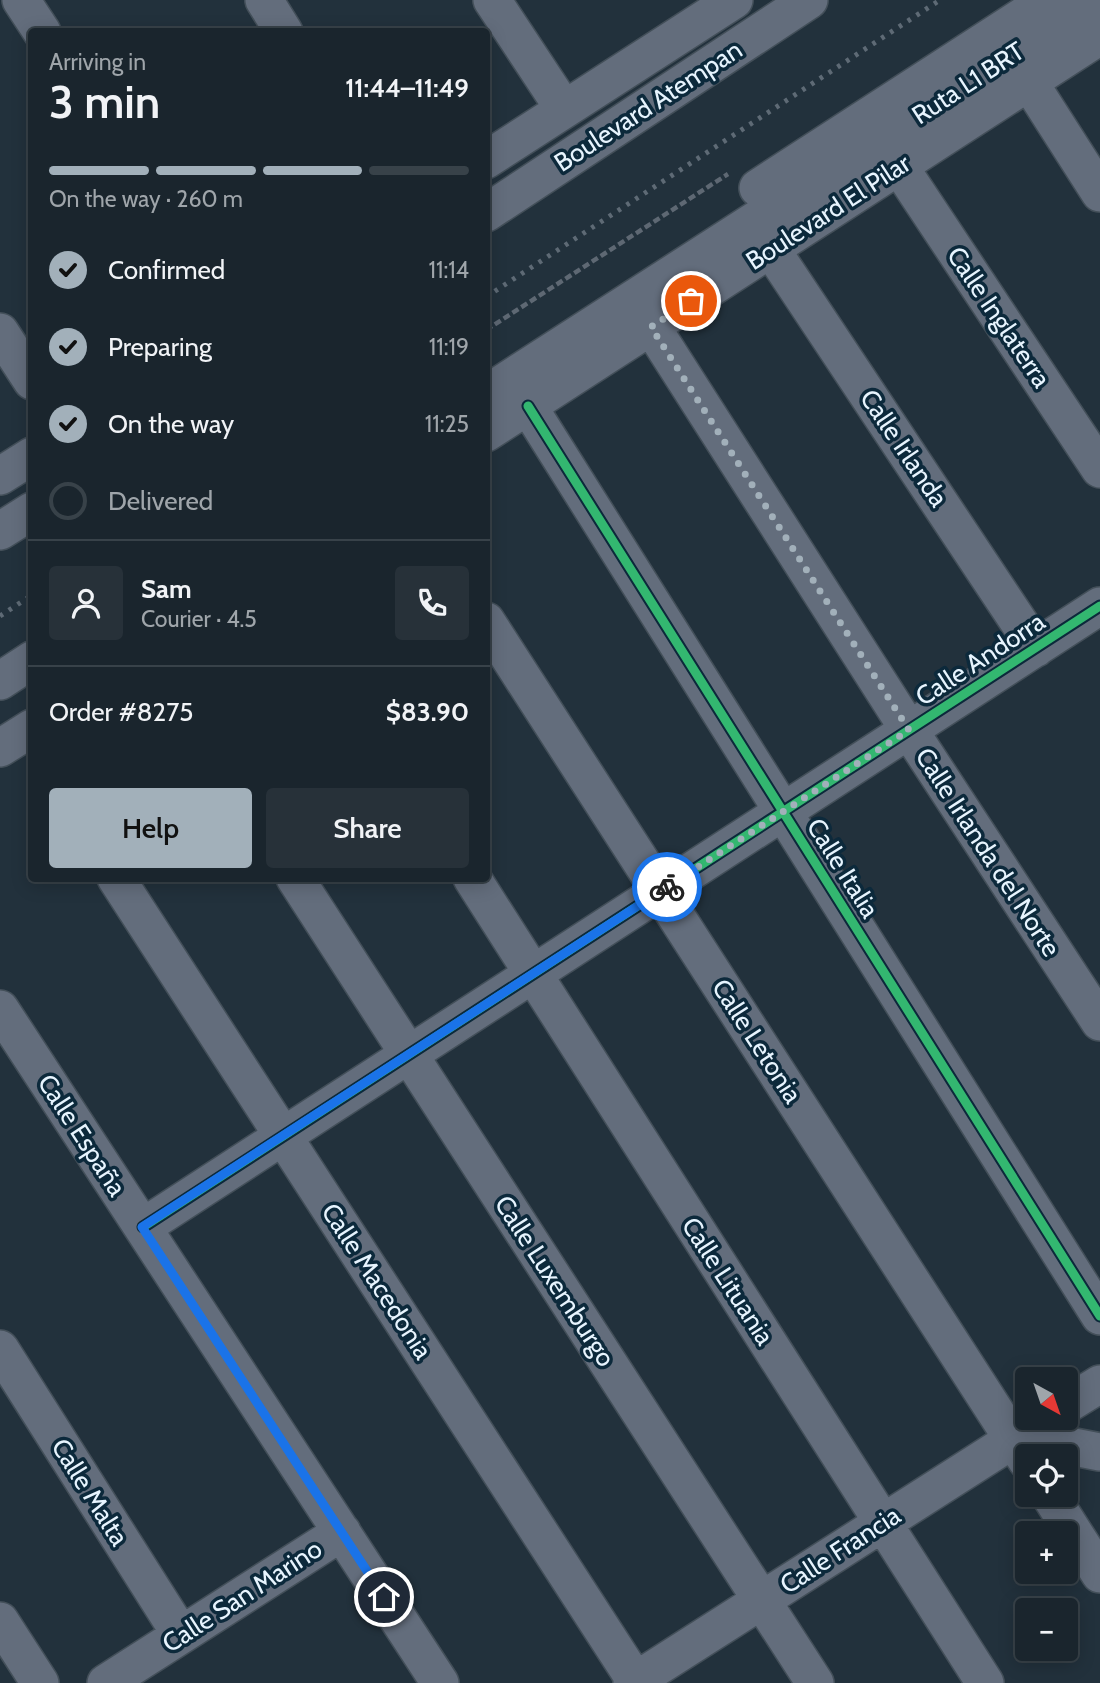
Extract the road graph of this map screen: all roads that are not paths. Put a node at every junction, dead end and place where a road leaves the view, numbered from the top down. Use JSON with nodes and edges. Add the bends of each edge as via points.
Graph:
{"nodes":[{"id":1,"x":21,"y":0,"type":"edge"},
{"id":2,"x":264,"y":0,"type":"edge"},
{"id":3,"x":492,"y":0,"type":"edge"},
{"id":4,"x":809,"y":0,"type":"edge"},
{"id":5,"x":1048,"y":0,"type":"edge"},
{"id":6,"x":1097,"y":0,"type":"edge"},
{"id":7,"x":732,"y":1,"type":"edge"},
{"id":8,"x":38,"y":28,"type":"edge"},
{"id":9,"x":282,"y":28,"type":"edge"},
{"id":10,"x":1100,"y":36,"type":"edge"},
{"id":11,"x":1030,"y":82,"type":"junction"},
{"id":12,"x":564,"y":108,"type":"junction"},
{"id":13,"x":490,"y":157,"type":"edge"},
{"id":14,"x":899,"y":166,"type":"junction"},
{"id":15,"x":1100,"y":193,"type":"edge"},
{"id":16,"x":490,"y":210,"type":"edge"},
{"id":17,"x":771,"y":249,"type":"junction"},
{"id":18,"x":651,"y":327,"type":"junction"},
{"id":19,"x":0,"y":332,"type":"edge"},
{"id":20,"x":490,"y":362,"type":"edge"},
{"id":21,"x":28,"y":376,"type":"edge"},
{"id":22,"x":490,"y":391,"type":"edge"},
{"id":23,"x":528,"y":406,"type":"junction"},
{"id":24,"x":490,"y":430,"type":"edge"},
{"id":25,"x":28,"y":458,"type":"edge"},
{"id":26,"x":1100,"y":469,"type":"edge"},
{"id":27,"x":0,"y":476,"type":"edge"},
{"id":28,"x":28,"y":514,"type":"edge"},
{"id":29,"x":0,"y":531,"type":"edge"},
{"id":30,"x":1100,"y":606,"type":"edge"},
{"id":31,"x":490,"y":627,"type":"edge"},
{"id":32,"x":1036,"y":648,"type":"junction"},
{"id":33,"x":28,"y":663,"type":"edge"},
{"id":34,"x":0,"y":681,"type":"edge"},
{"id":35,"x":28,"y":700,"type":"edge"},
{"id":36,"x":909,"y":730,"type":"junction"},
{"id":37,"x":17,"y":733,"type":"edge"},
{"id":38,"x":783,"y":812,"type":"junction"},
{"id":39,"x":119,"y":882,"type":"edge"},
{"id":40,"x":298,"y":882,"type":"edge"},
{"id":41,"x":475,"y":882,"type":"edge"},
{"id":42,"x":661,"y":891,"type":"junction"},
{"id":43,"x":533,"y":974,"type":"junction"},
{"id":44,"x":0,"y":1009,"type":"edge"},
{"id":45,"x":1100,"y":1022,"type":"edge"},
{"id":46,"x":409,"y":1055,"type":"junction"},
{"id":47,"x":283,"y":1136,"type":"junction"},
{"id":48,"x":142,"y":1227,"type":"junction"},
{"id":49,"x":1100,"y":1316,"type":"edge"},
{"id":50,"x":0,"y":1349,"type":"edge"},
{"id":51,"x":1100,"y":1384,"type":"edge"},
{"id":52,"x":1078,"y":1398,"type":"edge"},
{"id":53,"x":1026,"y":1438,"type":"edge"},
{"id":54,"x":1100,"y":1452,"type":"edge"},
{"id":55,"x":1057,"y":1507,"type":"edge"},
{"id":56,"x":882,"y":1523,"type":"junction"},
{"id":57,"x":342,"y":1532,"type":"junction"},
{"id":58,"x":1100,"y":1574,"type":"edge"},
{"id":59,"x":761,"y":1600,"type":"junction"},
{"id":60,"x":0,"y":1621,"type":"edge"},
{"id":61,"x":181,"y":1635,"type":"junction"},
{"id":62,"x":635,"y":1682,"type":"edge"},
{"id":63,"x":40,"y":1683,"type":"edge"},
{"id":64,"x":106,"y":1683,"type":"edge"},
{"id":65,"x":440,"y":1683,"type":"edge"},
{"id":66,"x":815,"y":1683,"type":"edge"},
{"id":67,"x":985,"y":1683,"type":"edge"}],
"edges":[{"from":1,"to":8,"type":"street"},
{"from":2,"to":9,"type":"street"},
{"from":3,"to":12,"type":"street"},
{"from":4,"to":16,"type":"street","name":"Boulevard Atempan"},
{"from":5,"to":20,"type":"street","name":"Ruta L1 BRT"},
{"from":6,"to":22,"type":"street","name":"Ruta L1 BRT"},
{"from":7,"to":12,"type":"street","name":"Boulevard Atempan"},
{"from":10,"to":11,"type":"street","name":"Boulevard El Pilar"},
{"from":11,"to":14,"type":"street","name":"Boulevard El Pilar"},
{"from":11,"to":15,"type":"street"},
{"from":12,"to":13,"type":"street","name":"Boulevard Atempan"},
{"from":14,"to":17,"type":"street","name":"Boulevard El Pilar"},
{"from":14,"to":26,"type":"street","name":"Calle Inglaterra"},
{"from":17,"to":18,"type":"street","name":"Boulevard El Pilar"},
{"from":17,"to":32,"type":"street","name":"Calle Irlanda"},
{"from":18,"to":23,"type":"street","name":"Boulevard El Pilar"},
{"from":18,"to":36,"type":"street","name":"Calle Irlanda del Norte"},
{"from":19,"to":21,"type":"street"},
{"from":23,"to":24,"type":"street","name":"Boulevard El Pilar"},
{"from":23,"to":38,"type":"street","name":"Calle Italia"},
{"from":25,"to":27,"type":"street"},
{"from":28,"to":29,"type":"street"},
{"from":30,"to":32,"type":"street","name":"Calle Andorra"},
{"from":31,"to":42,"type":"street","name":"Calle Letonia"},
{"from":32,"to":36,"type":"street","name":"Calle Andorra"},
{"from":33,"to":34,"type":"street"},
{"from":35,"to":37,"type":"street"},
{"from":36,"to":38,"type":"street","name":"Calle Andorra"},
{"from":36,"to":45,"type":"street","name":"Calle Irlanda del Norte"},
{"from":38,"to":42,"type":"street","name":"Calle Andorra"},
{"from":38,"to":49,"type":"street","name":"Calle Italia"},
{"from":39,"to":47,"type":"street","name":"Calle Macedonia"},
{"from":40,"to":46,"type":"street","name":"Calle Luxemburgo"},
{"from":41,"to":43,"type":"street","name":"Calle Lituania"},
{"from":42,"to":43,"type":"street","name":"Calle Andorra"},
{"from":42,"to":53,"type":"street","name":"Calle Letonia"},
{"from":43,"to":46,"type":"street","name":"Calle Andorra"},
{"from":43,"to":56,"type":"street","name":"Calle Lituania"},
{"from":44,"to":48,"type":"street","name":"Calle España"},
{"from":46,"to":47,"type":"street","name":"Calle Andorra"},
{"from":46,"to":59,"type":"street","name":"Calle Luxemburgo"},
{"from":47,"to":48,"type":"street","name":"Calle Andorra"},
{"from":47,"to":62,"type":"street","name":"Calle Macedonia"},
{"from":48,"to":57,"type":"street","name":"Calle España"},
{"from":50,"to":61,"type":"street","name":"Calle Malta"},
{"from":51,"to":52,"type":"street"},
{"from":53,"to":54,"type":"street"},
{"from":53,"to":56,"type":"street","name":"Calle Francia"},
{"from":55,"to":58,"type":"street"},
{"from":56,"to":59,"type":"street","name":"Calle Francia"},
{"from":56,"to":67,"type":"street","name":"Calle Lituania"},
{"from":57,"to":61,"type":"street","name":"Calle San Marino"},
{"from":57,"to":65,"type":"street","name":"Calle España"},
{"from":59,"to":62,"type":"street","name":"Calle Francia"},
{"from":59,"to":66,"type":"street","name":"Calle Luxemburgo"},
{"from":60,"to":63,"type":"street"},
{"from":61,"to":64,"type":"street","name":"Calle San Marino"}]}
